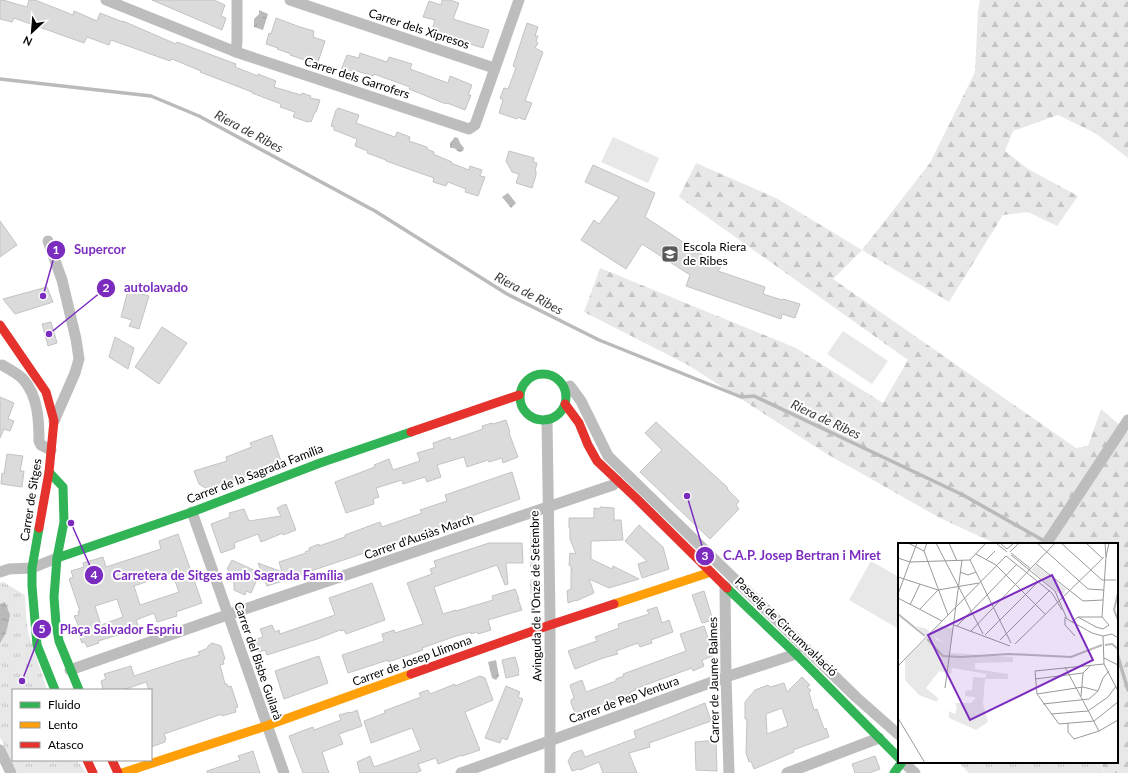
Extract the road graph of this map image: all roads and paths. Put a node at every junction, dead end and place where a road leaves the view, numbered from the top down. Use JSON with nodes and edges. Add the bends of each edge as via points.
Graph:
{"nodes":[{"id":1,"x":106,"y":0,"type":"edge"},
{"id":2,"x":237,"y":0,"type":"edge"},
{"id":3,"x":290,"y":0,"type":"edge"},
{"id":4,"x":519,"y":0,"type":"edge"},
{"id":5,"x":236,"y":52,"type":"junction"},
{"id":6,"x":494,"y":68,"type":"junction"},
{"id":7,"x":48,"y":241,"type":"dead end"},
{"id":8,"x":0,"y":325,"type":"edge"},
{"id":9,"x":21,"y":354,"type":"junction"},
{"id":10,"x":1,"y":365,"type":"edge"},
{"id":11,"x":570,"y":386,"type":"dead end"},
{"id":12,"x":519,"y":395,"type":"junction"},
{"id":13,"x":565,"y":404,"type":"junction"},
{"id":14,"x":547,"y":420,"type":"junction"},
{"id":15,"x":1128,"y":420,"type":"edge"},
{"id":16,"x":54,"y":421,"type":"junction"},
{"id":17,"x":51,"y":450,"type":"junction"},
{"id":18,"x":49,"y":472,"type":"junction"},
{"id":19,"x":617,"y":481,"type":"junction"},
{"id":20,"x":548,"y":507,"type":"junction"},
{"id":21,"x":192,"y":512,"type":"junction"},
{"id":22,"x":1047,"y":543,"type":"edge"},
{"id":23,"x":57,"y":558,"type":"junction"},
{"id":24,"x":32,"y":568,"type":"junction"},
{"id":25,"x":0,"y":572,"type":"edge"},
{"id":26,"x":711,"y":572,"type":"junction"},
{"id":27,"x":725,"y":586,"type":"junction"},
{"id":28,"x":227,"y":615,"type":"junction"},
{"id":29,"x":550,"y":625,"type":"junction"},
{"id":30,"x":796,"y":654,"type":"junction"},
{"id":31,"x":70,"y":670,"type":"junction"},
{"id":32,"x":726,"y":677,"type":"junction"},
{"id":33,"x":55,"y":689,"type":"edge"},
{"id":34,"x":79,"y":689,"type":"edge"},
{"id":35,"x":266,"y":726,"type":"junction"},
{"id":36,"x":898,"y":733,"type":"edge"},
{"id":37,"x":879,"y":738,"type":"junction"},
{"id":38,"x":550,"y":741,"type":"junction"},
{"id":39,"x":0,"y":750,"type":"edge"},
{"id":40,"x":898,"y":757,"type":"edge"},
{"id":41,"x":87,"y":761,"type":"edge"},
{"id":42,"x":112,"y":761,"type":"edge"},
{"id":43,"x":902,"y":763,"type":"edge"},
{"id":44,"x":904,"y":763,"type":"edge"},
{"id":45,"x":11,"y":773,"type":"edge"},
{"id":46,"x":93,"y":773,"type":"edge"},
{"id":47,"x":118,"y":773,"type":"edge"},
{"id":48,"x":122,"y":773,"type":"edge"},
{"id":49,"x":284,"y":773,"type":"edge"},
{"id":50,"x":461,"y":773,"type":"edge"},
{"id":51,"x":550,"y":773,"type":"edge"},
{"id":52,"x":730,"y":773,"type":"edge"},
{"id":53,"x":787,"y":773,"type":"edge"},
{"id":54,"x":894,"y":773,"type":"edge"},
{"id":55,"x":915,"y":773,"type":"edge"}],
"edges":[{"from":1,"to":5,"type":"street","name":"Carrer dels Garrofers"},
{"from":2,"to":5,"type":"street"},
{"from":3,"to":6,"type":"street","name":"Carrer dels Xipresos"},
{"from":4,"to":6,"type":"street","name":"Carrer dels Garrofers"},
{"from":5,"to":6,"type":"street","name":"Carrer dels Garrofers","via":[[469,129],[475,125]]},
{"from":7,"to":16,"type":"street","via":[[62,280],[79,359]]},
{"from":8,"to":9,"type":"street","name":"Carrer de Sitges"},
{"from":9,"to":10,"type":"street"},
{"from":9,"to":16,"type":"street","name":"Carrer de Sitges","via":[[46,392]]},
{"from":10,"to":17,"type":"street","via":[[23,378],[32,393],[39,418],[39,441]]},
{"from":11,"to":36,"type":"street","name":"Passeig de Circumval·lació","via":[[581,401],[608,456],[856,697]]},
{"from":12,"to":13,"type":"street","via":[[525,381],[534,375],[548,374],[559,379],[564,387]]},
{"from":12,"to":14,"type":"street","via":[[520,403],[530,416]]},
{"from":12,"to":21,"type":"street","name":"Carrer de la Sagrada Família","via":[[320,463]]},
{"from":13,"to":14,"type":"street","via":[[555,417]]},
{"from":13,"to":19,"type":"street","name":"Passeig de Circumval·lació","via":[[579,423],[597,461]]},
{"from":14,"to":20,"type":"street","name":"Avinguda de l'Onze de Setembre"},
{"from":15,"to":22,"type":"street"},
{"from":16,"to":17,"type":"street","name":"Carrer de Sitges"},
{"from":17,"to":18,"type":"street","name":"Carrer de Sitges"},
{"from":18,"to":23,"type":"street","via":[[63,487],[64,522]]},
{"from":18,"to":24,"type":"street","name":"Carrer de Sitges"},
{"from":19,"to":20,"type":"street","name":"Carrer d'Ausiàs March","via":[[613,485]]},
{"from":19,"to":26,"type":"street","name":"Passeig de Circumval·lació"},
{"from":20,"to":28,"type":"street","name":"Carrer d'Ausiàs March"},
{"from":20,"to":29,"type":"street","name":"Avinguda de l'Onze de Setembre"},
{"from":21,"to":23,"type":"street","name":"Carrer de la Sagrada Família"},
{"from":21,"to":28,"type":"street","name":"Carrer del Bisbe Guilarà"},
{"from":23,"to":24,"type":"street","name":"Carrer de la Sagrada Família"},
{"from":23,"to":31,"type":"street","via":[[54,597],[56,624],[59,641]]},
{"from":24,"to":25,"type":"street","name":"Carrer de la Sagrada Família"},
{"from":24,"to":33,"type":"street","name":"Carrer de Sitges","via":[[37,645]]},
{"from":26,"to":27,"type":"street","name":"Passeig de Circumval·lació"},
{"from":26,"to":29,"type":"street","name":"Carrer de Josep Llimona"},
{"from":27,"to":30,"type":"street","name":"Passeig de Circumval·lació"},
{"from":27,"to":32,"type":"street","name":"Carrer de Jaume Balmes"},
{"from":28,"to":31,"type":"street","name":"Carrer d'Ausiàs March"},
{"from":28,"to":35,"type":"street","name":"Carrer del Bisbe Guilarà"},
{"from":29,"to":35,"type":"street","name":"Carrer de Josep Llimona"},
{"from":29,"to":38,"type":"street","name":"Avinguda de l'Onze de Setembre"},
{"from":30,"to":32,"type":"street","name":"Carrer de Pep Ventura"},
{"from":30,"to":37,"type":"street","name":"Passeig de Circumval·lació"},
{"from":31,"to":34,"type":"street"},
{"from":32,"to":38,"type":"street","name":"Carrer de Pep Ventura"},
{"from":32,"to":52,"type":"street","name":"Carrer de Jaume Balmes"},
{"from":35,"to":48,"type":"street","name":"Carrer de Josep Llimona"},
{"from":35,"to":49,"type":"street","name":"Carrer del Bisbe Guilarà"},
{"from":37,"to":40,"type":"street","name":"Passeig de Circumval·lació"},
{"from":37,"to":53,"type":"street"},
{"from":38,"to":50,"type":"street","name":"Carrer de Pep Ventura"},
{"from":38,"to":51,"type":"street","name":"Avinguda de l'Onze de Setembre"},
{"from":39,"to":45,"type":"street"},
{"from":41,"to":46,"type":"street"},
{"from":42,"to":47,"type":"street"},
{"from":43,"to":54,"type":"street"},
{"from":44,"to":55,"type":"street"}]}
